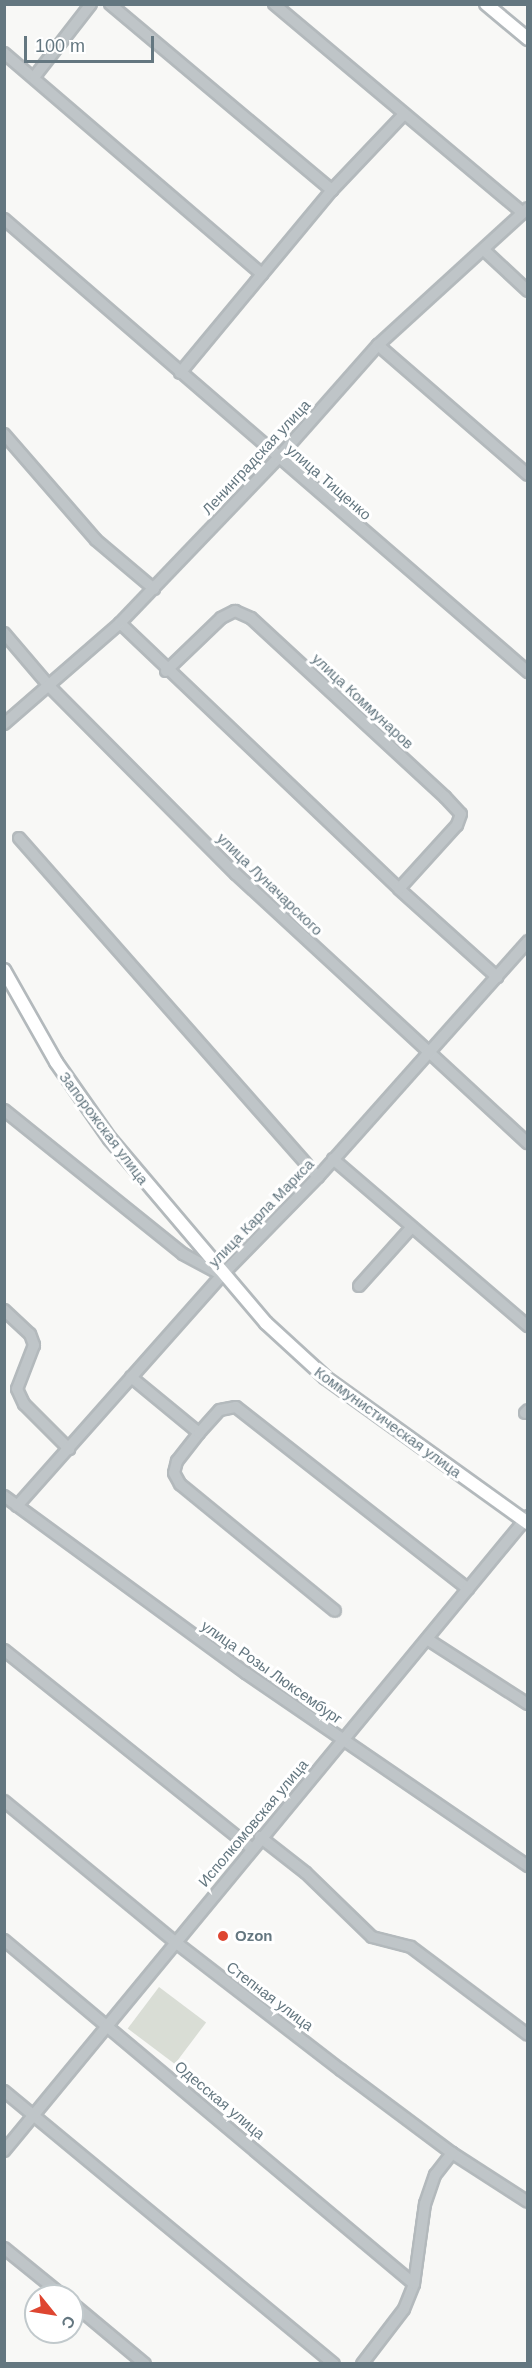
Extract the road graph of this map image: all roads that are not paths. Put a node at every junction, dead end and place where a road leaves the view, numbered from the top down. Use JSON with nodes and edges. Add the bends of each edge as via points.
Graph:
{"nodes":[{"id":1,"x":91,"y":4,"type":"edge"},
{"id":2,"x":110,"y":4,"type":"edge"},
{"id":3,"x":274,"y":4,"type":"edge"},
{"id":4,"x":486,"y":4,"type":"edge"},
{"id":5,"x":528,"y":39,"type":"edge"},
{"id":6,"x":4,"y":52,"type":"edge"},
{"id":7,"x":35,"y":76,"type":"junction"},
{"id":8,"x":404,"y":114,"type":"junction"},
{"id":9,"x":332,"y":190,"type":"junction"},
{"id":10,"x":525,"y":211,"type":"edge"},
{"id":11,"x":4,"y":219,"type":"edge"},
{"id":12,"x":484,"y":250,"type":"junction"},
{"id":13,"x":262,"y":274,"type":"junction"},
{"id":14,"x":528,"y":291,"type":"edge"},
{"id":15,"x":378,"y":345,"type":"junction"},
{"id":16,"x":180,"y":373,"type":"junction"},
{"id":17,"x":4,"y":434,"type":"edge"},
{"id":18,"x":278,"y":458,"type":"junction"},
{"id":19,"x":528,"y":475,"type":"edge"},
{"id":20,"x":154,"y":589,"type":"junction"},
{"id":21,"x":120,"y":623,"type":"junction"},
{"id":22,"x":4,"y":633,"type":"edge"},
{"id":23,"x":166,"y":671,"type":"junction"},
{"id":24,"x":528,"y":672,"type":"edge"},
{"id":25,"x":50,"y":687,"type":"junction"},
{"id":26,"x":4,"y":724,"type":"edge"},
{"id":27,"x":19,"y":838,"type":"dead end"},
{"id":28,"x":399,"y":889,"type":"junction"},
{"id":29,"x":528,"y":940,"type":"edge"},
{"id":30,"x":4,"y":969,"type":"edge"},
{"id":31,"x":497,"y":977,"type":"junction"},
{"id":32,"x":429,"y":1053,"type":"junction"},
{"id":33,"x":4,"y":1110,"type":"edge"},
{"id":34,"x":528,"y":1143,"type":"edge"},
{"id":35,"x":333,"y":1159,"type":"junction"},
{"id":36,"x":318,"y":1177,"type":"junction"},
{"id":37,"x":412,"y":1227,"type":"junction"},
{"id":38,"x":222,"y":1275,"type":"junction"},
{"id":39,"x":359,"y":1286,"type":"dead end"},
{"id":40,"x":4,"y":1310,"type":"edge"},
{"id":41,"x":528,"y":1326,"type":"edge"},
{"id":42,"x":131,"y":1377,"type":"junction"},
{"id":43,"x":199,"y":1433,"type":"junction"},
{"id":44,"x":69,"y":1449,"type":"junction"},
{"id":45,"x":4,"y":1496,"type":"edge"},
{"id":46,"x":17,"y":1506,"type":"junction"},
{"id":47,"x":526,"y":1520,"type":"edge"},
{"id":48,"x":468,"y":1588,"type":"junction"},
{"id":49,"x":335,"y":1611,"type":"dead end"},
{"id":50,"x":427,"y":1639,"type":"junction"},
{"id":51,"x":4,"y":1650,"type":"edge"},
{"id":52,"x":528,"y":1704,"type":"edge"},
{"id":53,"x":341,"y":1740,"type":"junction"},
{"id":54,"x":4,"y":1800,"type":"edge"},
{"id":55,"x":260,"y":1837,"type":"junction"},
{"id":56,"x":251,"y":1848,"type":"junction"},
{"id":57,"x":528,"y":1866,"type":"edge"},
{"id":58,"x":4,"y":1940,"type":"edge"},
{"id":59,"x":174,"y":1941,"type":"junction"},
{"id":60,"x":107,"y":2025,"type":"junction"},
{"id":61,"x":528,"y":2036,"type":"edge"},
{"id":62,"x":4,"y":2091,"type":"edge"},
{"id":63,"x":34,"y":2115,"type":"junction"},
{"id":64,"x":4,"y":2151,"type":"edge"},
{"id":65,"x":452,"y":2154,"type":"junction"},
{"id":66,"x":528,"y":2202,"type":"edge"},
{"id":67,"x":4,"y":2248,"type":"edge"},
{"id":68,"x":48,"y":2284,"type":"edge"},
{"id":69,"x":414,"y":2284,"type":"junction"},
{"id":70,"x":84,"y":2313,"type":"edge"},
{"id":71,"x":145,"y":2364,"type":"edge"},
{"id":72,"x":334,"y":2364,"type":"edge"},
{"id":73,"x":362,"y":2364,"type":"edge"}],
"edges":[{"from":1,"to":7,"type":"street"},
{"from":2,"to":9,"type":"street"},
{"from":3,"to":8,"type":"street"},
{"from":4,"to":5,"type":"main road"},
{"from":6,"to":7,"type":"street"},
{"from":7,"to":13,"type":"street"},
{"from":8,"to":9,"type":"street"},
{"from":8,"to":10,"type":"street"},
{"from":9,"to":13,"type":"street"},
{"from":10,"to":12,"type":"street","name":"Ленинградская улица"},
{"from":11,"to":16,"type":"street","name":"улица Тищенко"},
{"from":12,"to":14,"type":"street"},
{"from":12,"to":15,"type":"street","name":"Ленинградская улица"},
{"from":13,"to":16,"type":"street"},
{"from":15,"to":18,"type":"street","name":"Ленинградская улица"},
{"from":15,"to":19,"type":"street"},
{"from":16,"to":18,"type":"street","name":"улица Тищенко"},
{"from":17,"to":20,"type":"street","via":[[96,540]]},
{"from":18,"to":20,"type":"street","name":"Ленинградская улица"},
{"from":18,"to":24,"type":"street","name":"улица Тищенко"},
{"from":20,"to":21,"type":"street","name":"Ленинградская улица"},
{"from":21,"to":23,"type":"street"},
{"from":21,"to":25,"type":"street","name":"Ленинградская улица"},
{"from":22,"to":25,"type":"street","name":"улица Луначарского"},
{"from":23,"to":28,"type":"street"},
{"from":23,"to":28,"type":"street","name":"улица Коммунаров","via":[[221,618],[235,611],[251,618],[436,789],[461,814],[457,825]]},
{"from":25,"to":26,"type":"street","name":"Ленинградская улица"},
{"from":25,"to":32,"type":"street","name":"улица Луначарского","via":[[228,866]]},
{"from":27,"to":36,"type":"street"},
{"from":28,"to":31,"type":"street"},
{"from":29,"to":31,"type":"street","name":"улица Карла Маркса"},
{"from":30,"to":38,"type":"main road","name":"Запорожская улица","via":[[56,1062],[110,1139]]},
{"from":31,"to":32,"type":"street","name":"улица Карла Маркса"},
{"from":32,"to":34,"type":"street","name":"улица Луначарского"},
{"from":32,"to":35,"type":"street","name":"улица Карла Маркса"},
{"from":33,"to":38,"type":"street","name":"Коммунистическая улица","via":[[183,1254]]},
{"from":35,"to":36,"type":"street","name":"улица Карла Маркса"},
{"from":35,"to":37,"type":"street"},
{"from":36,"to":38,"type":"street","name":"улица Карла Маркса"},
{"from":37,"to":39,"type":"street"},
{"from":37,"to":41,"type":"street"},
{"from":38,"to":42,"type":"street","name":"улица Карла Маркса"},
{"from":38,"to":47,"type":"main road","name":"Коммунистическая улица","via":[[266,1323],[326,1378]]},
{"from":40,"to":44,"type":"street","via":[[30,1334],[34,1345],[17,1389],[24,1404]]},
{"from":42,"to":43,"type":"street"},
{"from":42,"to":44,"type":"street","name":"улица Карла Маркса"},
{"from":43,"to":48,"type":"street","via":[[220,1410],[236,1407]]},
{"from":43,"to":49,"type":"street","via":[[177,1461],[174,1473],[180,1484]]},
{"from":44,"to":46,"type":"street","name":"улица Карла Маркса"},
{"from":45,"to":46,"type":"street","name":"улица Розы Люксембург"},
{"from":46,"to":53,"type":"street","name":"улица Розы Люксембург"},
{"from":47,"to":48,"type":"street","name":"Исполкомовская улица"},
{"from":48,"to":50,"type":"street","name":"Исполкомовская улица"},
{"from":50,"to":52,"type":"street"},
{"from":50,"to":53,"type":"street","name":"Исполкомовская улица"},
{"from":51,"to":56,"type":"street"},
{"from":53,"to":55,"type":"street","name":"Исполкомовская улица"},
{"from":53,"to":57,"type":"street","name":"улица Розы Люксембург"},
{"from":54,"to":59,"type":"street","name":"Степная улица"},
{"from":55,"to":56,"type":"street","name":"Исполкомовская улица"},
{"from":55,"to":61,"type":"street","via":[[306,1873],[372,1937],[411,1947]]},
{"from":56,"to":59,"type":"street","name":"Исполкомовская улица"},
{"from":58,"to":60,"type":"street","name":"Одесская улица"},
{"from":59,"to":60,"type":"street","name":"Исполкомовская улица"},
{"from":59,"to":65,"type":"street","name":"Степная улица"},
{"from":60,"to":63,"type":"street","name":"Исполкомовская улица"},
{"from":60,"to":69,"type":"street","name":"Одесская улица"},
{"from":62,"to":63,"type":"street"},
{"from":63,"to":64,"type":"street","name":"Исполкомовская улица"},
{"from":63,"to":72,"type":"street"},
{"from":65,"to":66,"type":"street","name":"Степная улица"},
{"from":65,"to":69,"type":"street","via":[[435,2175],[425,2204]]},
{"from":67,"to":68,"type":"street"},
{"from":69,"to":73,"type":"street","via":[[404,2309]]},
{"from":70,"to":71,"type":"street"}]}
